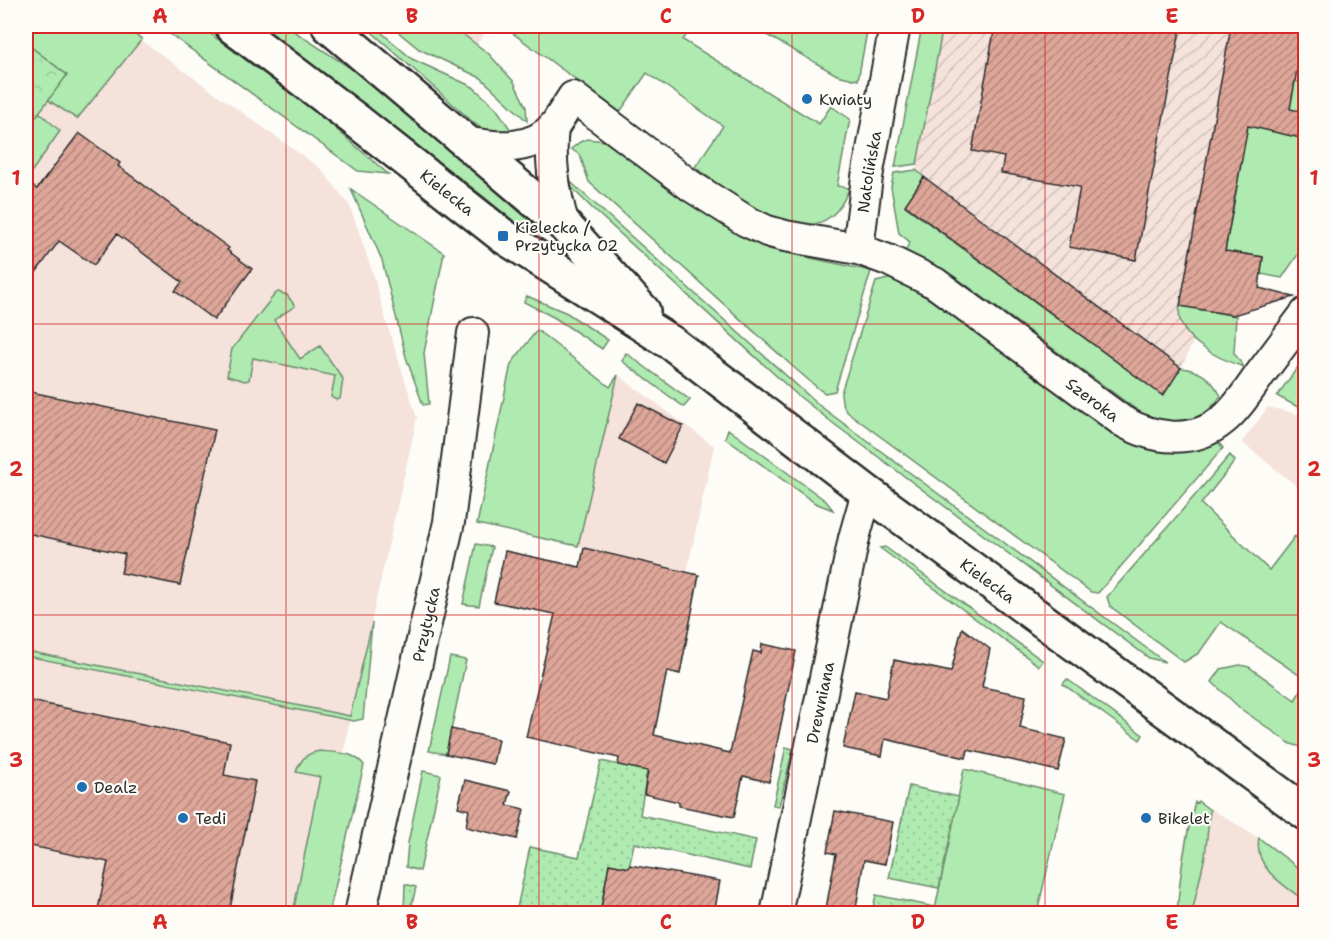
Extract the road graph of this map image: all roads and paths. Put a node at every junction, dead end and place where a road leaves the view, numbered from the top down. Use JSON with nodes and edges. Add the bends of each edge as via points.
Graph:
{"nodes":[{"id":1,"x":232,"y":26,"type":"edge"},
{"id":2,"x":329,"y":26,"type":"edge"},
{"id":3,"x":895,"y":26,"type":"edge"},
{"id":4,"x":553,"y":127,"type":"junction"},
{"id":5,"x":470,"y":143,"type":"junction"},
{"id":6,"x":564,"y":225,"type":"junction"},
{"id":7,"x":858,"y":249,"type":"junction"},
{"id":8,"x":1305,"y":313,"type":"edge"},
{"id":9,"x":473,"y":333,"type":"dead end"},
{"id":10,"x":673,"y":344,"type":"junction"},
{"id":11,"x":867,"y":492,"type":"junction"},
{"id":12,"x":1305,"y":813,"type":"edge"},
{"id":13,"x":360,"y":914,"type":"edge"},
{"id":14,"x":776,"y":914,"type":"edge"}],
"edges":[{"from":1,"to":10,"type":"main road","name":"Kielecka","via":[[503,236]]},
{"from":2,"to":5,"type":"main road","name":"Kielecka"},
{"from":3,"to":7,"type":"street","name":"Natolińska"},
{"from":4,"to":5,"type":"street","via":[[530,142],[515,146]]},
{"from":4,"to":6,"type":"street","via":[[551,167]]},
{"from":4,"to":7,"type":"street","name":"Szeroka","via":[[573,97],[691,186],[746,221],[784,236]]},
{"from":5,"to":6,"type":"main road","name":"Kielecka"},
{"from":6,"to":10,"type":"main road","name":"Kielecka"},
{"from":7,"to":8,"type":"street","name":"Szeroka","via":[[935,283],[1122,421],[1165,437],[1198,433],[1224,420]]},
{"from":9,"to":13,"type":"street","name":"Przytycka","via":[[449,522]]},
{"from":10,"to":11,"type":"main road","name":"Kielecka"},
{"from":11,"to":12,"type":"main road","name":"Kielecka"},
{"from":11,"to":14,"type":"street","name":"Drewniana","via":[[854,538]]}]}
